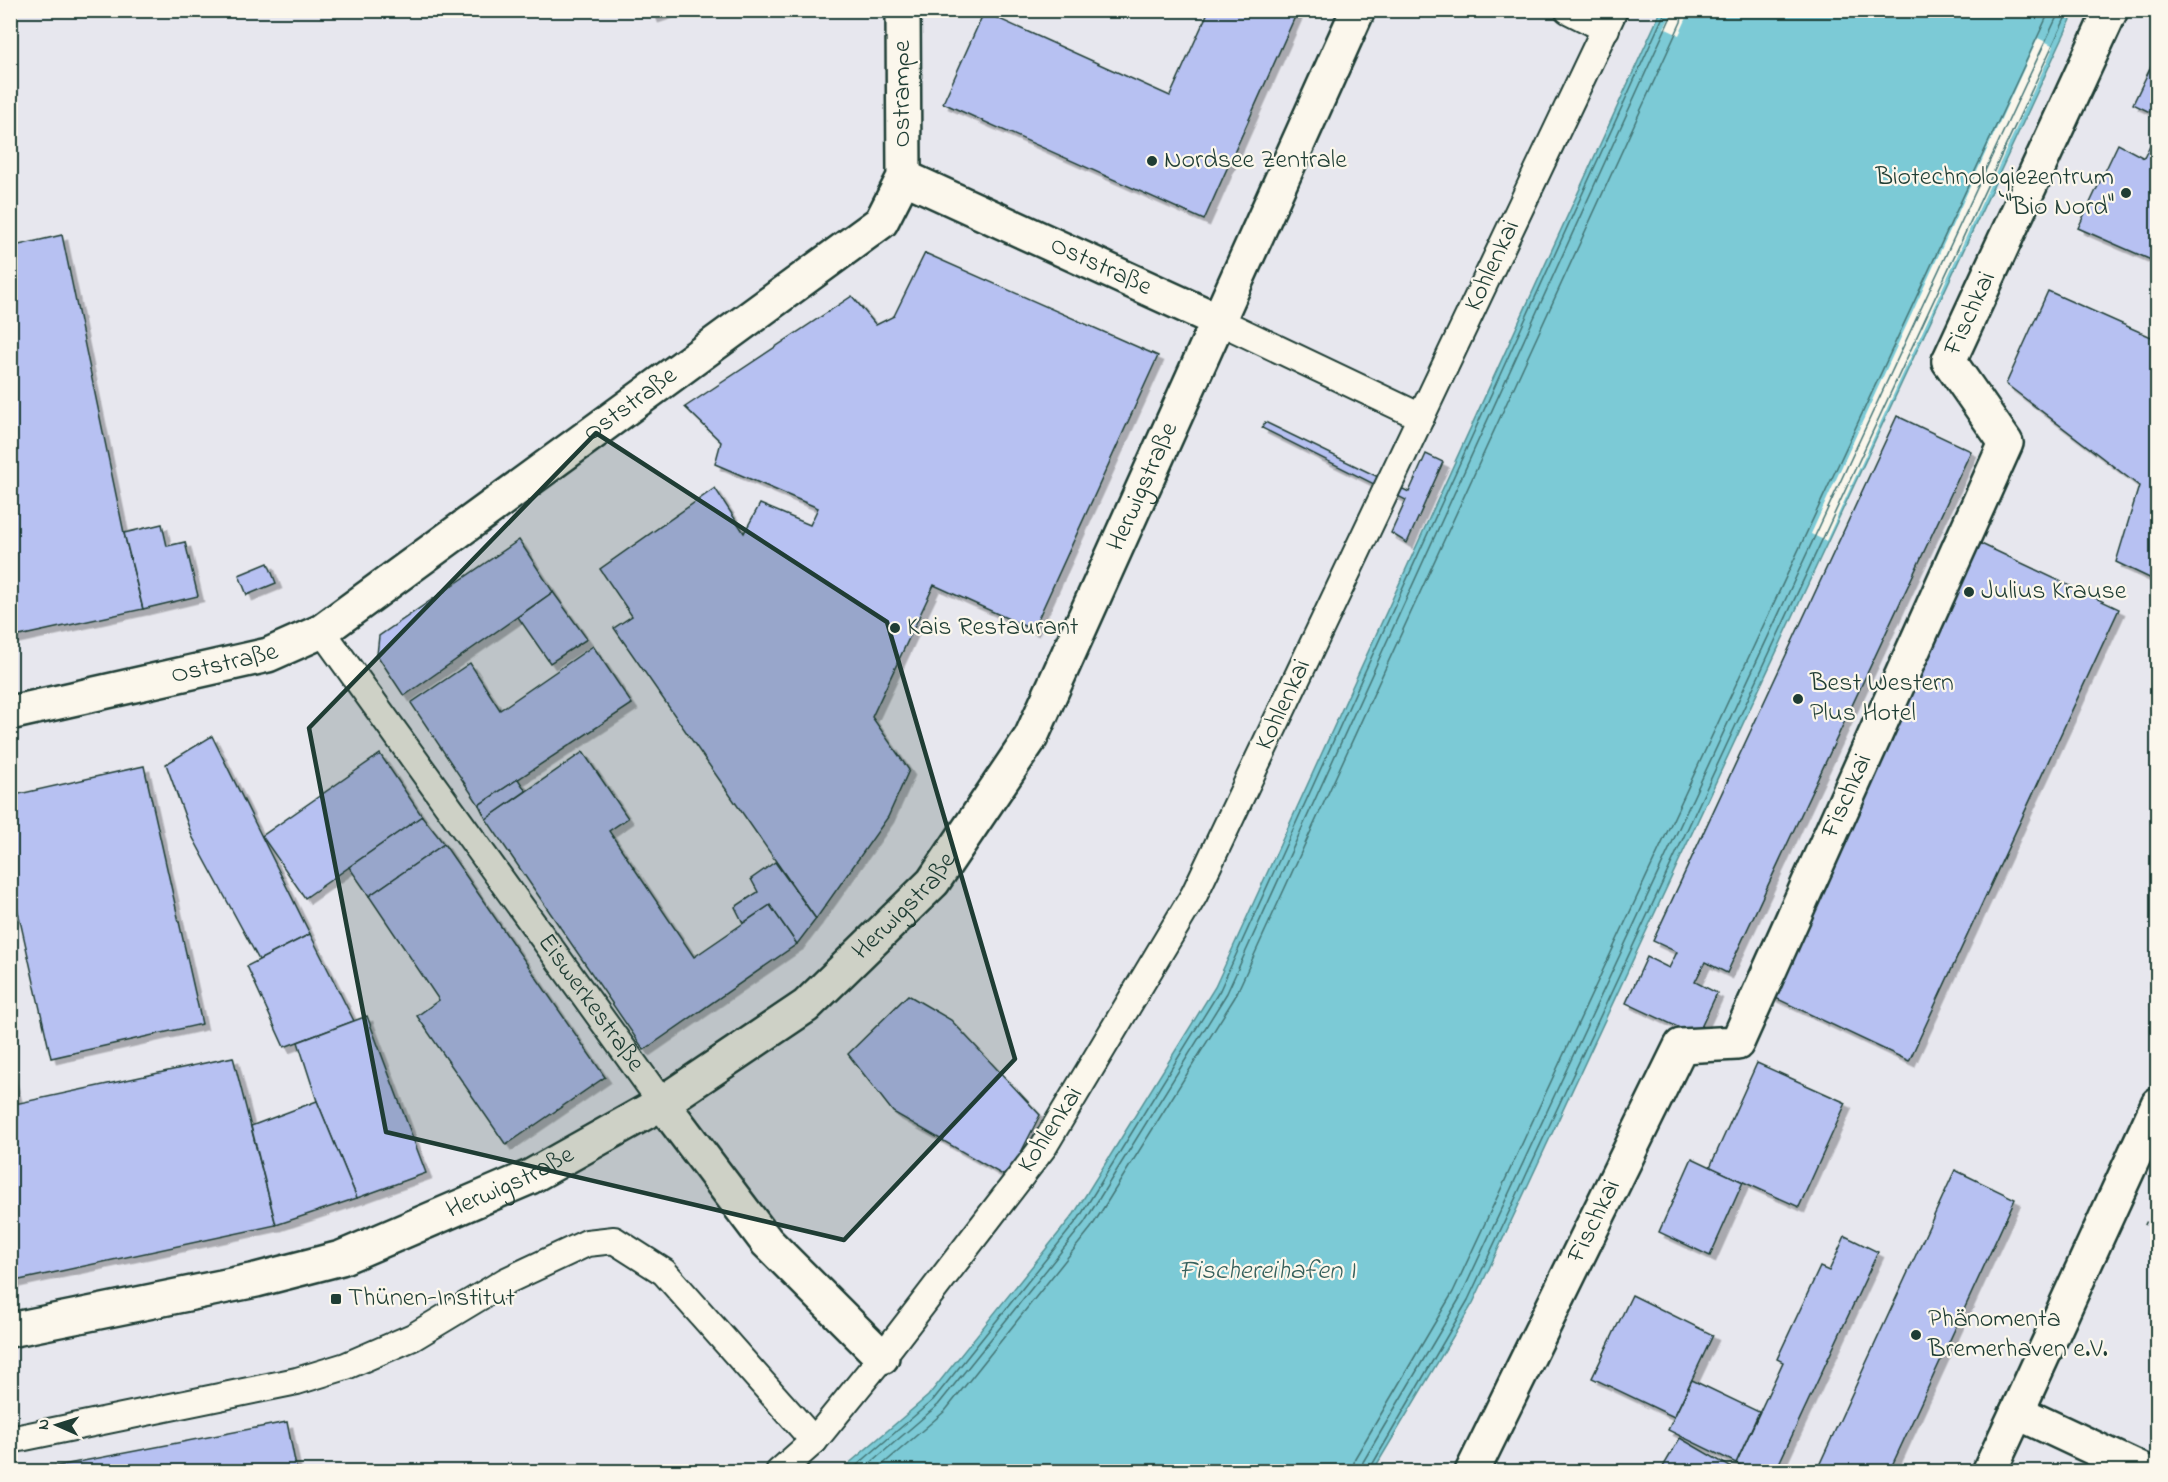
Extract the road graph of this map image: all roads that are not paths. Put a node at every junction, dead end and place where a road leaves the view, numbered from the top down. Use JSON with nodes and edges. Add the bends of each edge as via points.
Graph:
{"nodes":[{"id":1,"x":903,"y":10,"type":"edge"},
{"id":2,"x":1358,"y":10,"type":"edge"},
{"id":3,"x":1568,"y":10,"type":"edge"},
{"id":4,"x":2111,"y":10,"type":"edge"},
{"id":5,"x":1610,"y":20,"type":"edge"},
{"id":6,"x":904,"y":177,"type":"junction"},
{"id":7,"x":1219,"y":321,"type":"junction"},
{"id":8,"x":1421,"y":417,"type":"junction"},
{"id":9,"x":322,"y":631,"type":"junction"},
{"id":10,"x":10,"y":713,"type":"edge"},
{"id":11,"x":662,"y":1103,"type":"junction"},
{"id":12,"x":2157,"y":1104,"type":"edge"},
{"id":13,"x":10,"y":1330,"type":"edge"},
{"id":14,"x":882,"y":1358,"type":"junction"},
{"id":15,"x":2017,"y":1412,"type":"junction"},
{"id":16,"x":10,"y":1440,"type":"edge"},
{"id":17,"x":814,"y":1441,"type":"junction"},
{"id":18,"x":779,"y":1472,"type":"edge"},
{"id":19,"x":1472,"y":1472,"type":"edge"},
{"id":20,"x":1989,"y":1472,"type":"edge"},
{"id":21,"x":2145,"y":1472,"type":"edge"}],
"edges":[{"from":1,"to":6,"type":"street","name":"Ostrampe"},
{"from":2,"to":7,"type":"street","name":"Herwigstraße"},
{"from":3,"to":5,"type":"lane"},
{"from":4,"to":19,"type":"street","name":"Fischkai","via":[[1949,361],[2006,443],[1737,1043],[1681,1046]]},
{"from":5,"to":8,"type":"lane","name":"Kohlenkai"},
{"from":6,"to":7,"type":"street","name":"Oststraße"},
{"from":6,"to":9,"type":"street","name":"Oststraße","via":[[881,222]]},
{"from":7,"to":8,"type":"lane"},
{"from":7,"to":11,"type":"street","name":"Herwigstraße","via":[[1031,737],[933,882],[806,1006]]},
{"from":8,"to":14,"type":"lane","name":"Kohlenkai","via":[[1194,895],[1044,1146]]},
{"from":9,"to":10,"type":"street","name":"Oststraße","via":[[268,655]]},
{"from":9,"to":11,"type":"lane","name":"Eiswerkestraße"},
{"from":11,"to":13,"type":"street","name":"Herwigstraße","via":[[530,1177],[341,1258],[256,1280]]},
{"from":11,"to":14,"type":"street","name":"Eiswerkestraße","via":[[766,1242]]},
{"from":12,"to":15,"type":"street"},
{"from":14,"to":17,"type":"lane","name":"Kohlenkai"},
{"from":15,"to":20,"type":"street"},
{"from":15,"to":21,"type":"street"},
{"from":16,"to":17,"type":"lane","via":[[297,1381],[346,1366],[413,1337],[506,1281],[587,1243],[614,1240],[664,1272]]},
{"from":17,"to":18,"type":"lane","name":"Kohlenkai"}]}
